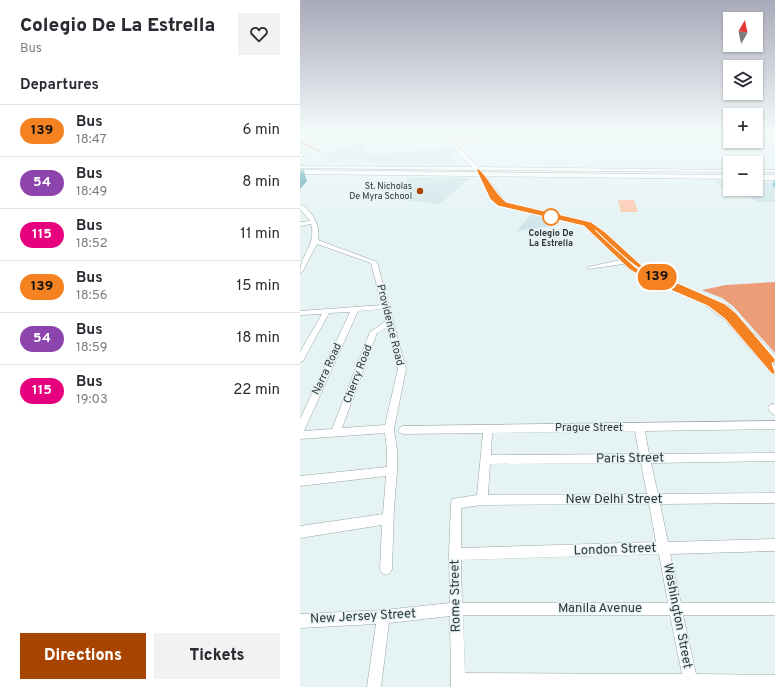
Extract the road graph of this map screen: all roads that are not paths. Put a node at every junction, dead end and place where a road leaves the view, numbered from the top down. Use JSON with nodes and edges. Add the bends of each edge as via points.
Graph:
{"nodes":[{"id":1,"x":470,"y":162,"type":"edge"},
{"id":2,"x":300,"y":168,"type":"edge"},
{"id":3,"x":723,"y":172,"type":"edge"},
{"id":4,"x":723,"y":172,"type":"edge"},
{"id":5,"x":763,"y":172,"type":"edge"},
{"id":6,"x":775,"y":172,"type":"edge"},
{"id":7,"x":300,"y":173,"type":"edge"},
{"id":8,"x":479,"y":173,"type":"junction"},
{"id":9,"x":589,"y":173,"type":"junction"},
{"id":10,"x":723,"y":178,"type":"edge"},
{"id":11,"x":723,"y":178,"type":"edge"},
{"id":12,"x":763,"y":178,"type":"edge"},
{"id":13,"x":775,"y":178,"type":"edge"},
{"id":14,"x":300,"y":206,"type":"edge"},
{"id":15,"x":313,"y":222,"type":"junction"},
{"id":16,"x":300,"y":224,"type":"edge"},
{"id":17,"x":316,"y":241,"type":"junction"},
{"id":18,"x":628,"y":261,"type":"junction"},
{"id":19,"x":590,"y":268,"type":"dead end"},
{"id":20,"x":300,"y":271,"type":"edge"},
{"id":21,"x":385,"y":307,"type":"junction"},
{"id":22,"x":355,"y":309,"type":"junction"},
{"id":23,"x":327,"y":311,"type":"junction"},
{"id":24,"x":300,"y":313,"type":"edge"},
{"id":25,"x":389,"y":322,"type":"junction"},
{"id":26,"x":300,"y":359,"type":"edge"},
{"id":27,"x":775,"y":361,"type":"edge"},
{"id":28,"x":775,"y":372,"type":"edge"},
{"id":29,"x":775,"y":425,"type":"edge"},
{"id":30,"x":639,"y":427,"type":"junction"},
{"id":31,"x":488,"y":428,"type":"junction"},
{"id":32,"x":300,"y":429,"type":"edge"},
{"id":33,"x":389,"y":429,"type":"junction"},
{"id":34,"x":403,"y":430,"type":"dead end"},
{"id":35,"x":335,"y":433,"type":"junction"},
{"id":36,"x":300,"y":435,"type":"edge"},
{"id":37,"x":775,"y":457,"type":"edge"},
{"id":38,"x":645,"y":458,"type":"junction"},
{"id":39,"x":485,"y":460,"type":"junction"},
{"id":40,"x":392,"y":471,"type":"junction"},
{"id":41,"x":300,"y":482,"type":"edge"},
{"id":42,"x":775,"y":498,"type":"edge"},
{"id":43,"x":653,"y":499,"type":"junction"},
{"id":44,"x":482,"y":500,"type":"junction"},
{"id":45,"x":455,"y":505,"type":"joint"},
{"id":46,"x":388,"y":519,"type":"junction"},
{"id":47,"x":300,"y":532,"type":"edge"},
{"id":48,"x":775,"y":545,"type":"edge"},
{"id":49,"x":663,"y":548,"type":"junction"},
{"id":50,"x":455,"y":554,"type":"junction"},
{"id":51,"x":386,"y":569,"type":"dead end"},
{"id":52,"x":456,"y":609,"type":"junction"},
{"id":53,"x":775,"y":609,"type":"edge"},
{"id":54,"x":676,"y":610,"type":"junction"},
{"id":55,"x":426,"y":614,"type":"joint"},
{"id":56,"x":383,"y":617,"type":"junction"},
{"id":57,"x":300,"y":621,"type":"edge"},
{"id":58,"x":775,"y":682,"type":"edge"},
{"id":59,"x":458,"y":684,"type":"edge"},
{"id":60,"x":691,"y":684,"type":"edge"},
{"id":61,"x":753,"y":684,"type":"edge"},
{"id":62,"x":374,"y":687,"type":"edge"}],
"edges":[{"from":1,"to":8,"type":"street"},
{"from":2,"to":8,"type":"main road"},
{"from":3,"to":8,"type":"street"},
{"from":4,"to":9,"type":"main road"},
{"from":5,"to":6,"type":"main road"},
{"from":7,"to":8,"type":"main road"},
{"from":8,"to":9,"type":"main road"},
{"from":8,"to":10,"type":"street"},
{"from":8,"to":18,"type":"street","via":[[504,204],[589,223]]},
{"from":9,"to":11,"type":"main road"},
{"from":12,"to":13,"type":"main road"},
{"from":14,"to":15,"type":"street"},
{"from":15,"to":16,"type":"street"},
{"from":15,"to":17,"type":"street","via":[[317,227]]},
{"from":17,"to":20,"type":"street"},
{"from":17,"to":21,"type":"street","name":"Providence Road","via":[[374,262]]},
{"from":18,"to":19,"type":"street"},
{"from":18,"to":27,"type":"street","via":[[652,275],[726,308]]},
{"from":18,"to":28,"type":"street","via":[[647,278],[719,310]]},
{"from":21,"to":22,"type":"street"},
{"from":21,"to":25,"type":"street","name":"Providence Road"},
{"from":22,"to":23,"type":"street"},
{"from":22,"to":32,"type":"street","name":"Narra Road"},
{"from":23,"to":24,"type":"street"},
{"from":23,"to":26,"type":"street"},
{"from":25,"to":33,"type":"street","name":"Providence Road","via":[[402,369]]},
{"from":25,"to":35,"type":"street","name":"Cherry Road","via":[[374,332]]},
{"from":29,"to":30,"type":"street","name":"Prague Street"},
{"from":30,"to":31,"type":"street","name":"Prague Street"},
{"from":30,"to":38,"type":"street","name":"Washington Street"},
{"from":31,"to":34,"type":"street","name":"Prague Street"},
{"from":31,"to":39,"type":"street"},
{"from":33,"to":35,"type":"street"},
{"from":33,"to":40,"type":"street","name":"Providence Road"},
{"from":35,"to":36,"type":"street"},
{"from":37,"to":38,"type":"street","name":"Paris Street"},
{"from":38,"to":39,"type":"street","name":"Paris Street"},
{"from":38,"to":43,"type":"street","name":"Washington Street"},
{"from":39,"to":44,"type":"street"},
{"from":40,"to":41,"type":"street"},
{"from":40,"to":46,"type":"street","name":"Providence Road"},
{"from":42,"to":43,"type":"street","name":"New Delhi Street"},
{"from":43,"to":44,"type":"street","name":"New Delhi Street"},
{"from":43,"to":49,"type":"street","name":"Washington Street"},
{"from":44,"to":45,"type":"street","name":"New Delhi Street","via":[[458,502]]},
{"from":45,"to":50,"type":"street","name":"Rome Street"},
{"from":46,"to":47,"type":"street"},
{"from":46,"to":51,"type":"street","name":"Providence Road"},
{"from":48,"to":49,"type":"street","name":"London Street"},
{"from":49,"to":50,"type":"street","name":"London Street"},
{"from":49,"to":54,"type":"street","name":"Washington Street"},
{"from":50,"to":52,"type":"street","name":"Rome Street"},
{"from":52,"to":54,"type":"street","name":"Manila Avenue"},
{"from":52,"to":55,"type":"street","name":"Manila Avenue"},
{"from":52,"to":59,"type":"street","name":"Rome Street"},
{"from":53,"to":54,"type":"street","name":"Manila Avenue"},
{"from":54,"to":60,"type":"street","name":"Washington Street"},
{"from":55,"to":56,"type":"street","name":"New Jersey Street"},
{"from":56,"to":57,"type":"street","name":"New Jersey Street"},
{"from":56,"to":62,"type":"street"},
{"from":58,"to":61,"type":"street"},
{"from":59,"to":60,"type":"street"},
{"from":60,"to":61,"type":"street"}]}
